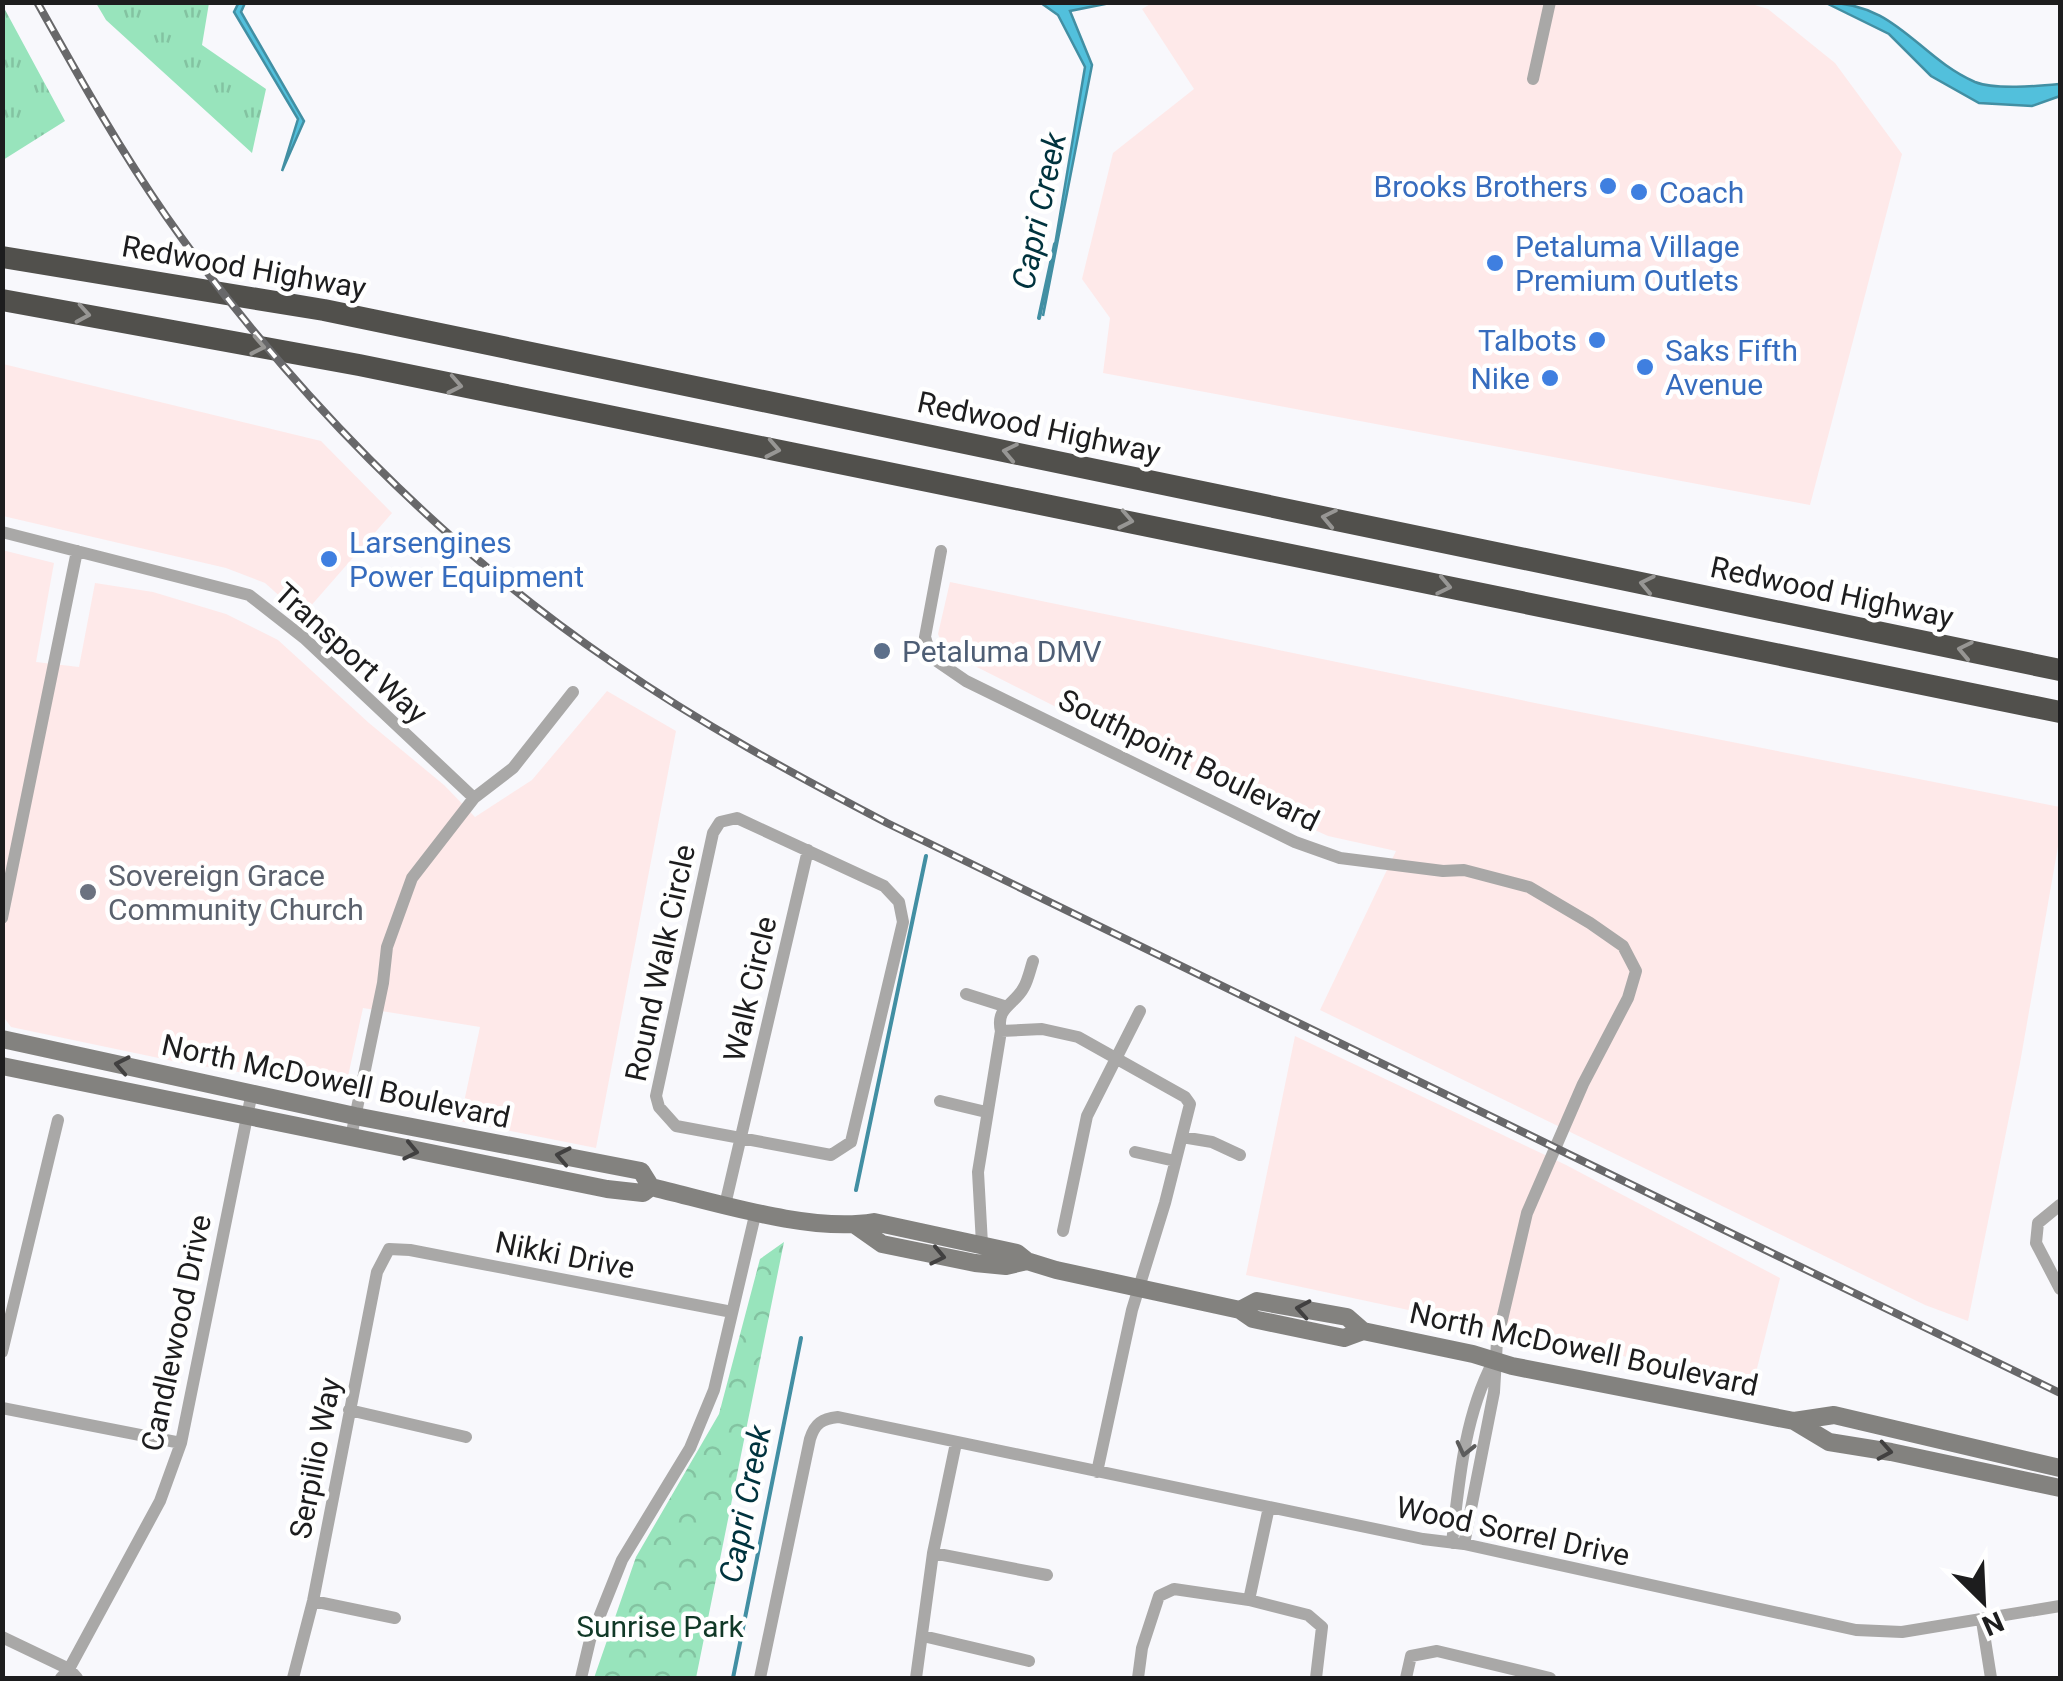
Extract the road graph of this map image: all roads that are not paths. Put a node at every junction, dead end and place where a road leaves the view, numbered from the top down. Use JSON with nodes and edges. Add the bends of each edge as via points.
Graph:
{"nodes":[{"id":1,"x":1550,"y":2,"type":"edge"},
{"id":2,"x":1533,"y":79,"type":"dead end"},
{"id":3,"x":2,"y":257,"type":"edge"},
{"id":4,"x":2,"y":300,"type":"edge"},
{"id":5,"x":2,"y":532,"type":"edge"},
{"id":6,"x":77,"y":551,"type":"junction"},
{"id":7,"x":941,"y":551,"type":"dead end"},
{"id":8,"x":2060,"y":670,"type":"edge"},
{"id":9,"x":573,"y":692,"type":"dead end"},
{"id":10,"x":2060,"y":712,"type":"edge"},
{"id":11,"x":474,"y":798,"type":"junction"},
{"id":12,"x":808,"y":850,"type":"junction"},
{"id":13,"x":2,"y":918,"type":"edge"},
{"id":14,"x":1033,"y":962,"type":"dead end"},
{"id":15,"x":966,"y":994,"type":"dead end"},
{"id":16,"x":1004,"y":1006,"type":"junction"},
{"id":17,"x":1140,"y":1011,"type":"dead end"},
{"id":18,"x":1001,"y":1031,"type":"junction"},
{"id":19,"x":2,"y":1039,"type":"edge"},
{"id":20,"x":1117,"y":1059,"type":"junction"},
{"id":21,"x":2,"y":1066,"type":"edge"},
{"id":22,"x":252,"y":1092,"type":"junction"},
{"id":23,"x":940,"y":1101,"type":"dead end"},
{"id":24,"x":986,"y":1112,"type":"junction"},
{"id":25,"x":247,"y":1114,"type":"junction"},
{"id":26,"x":355,"y":1116,"type":"junction"},
{"id":27,"x":58,"y":1120,"type":"dead end"},
{"id":28,"x":1182,"y":1136,"type":"junction"},
{"id":29,"x":350,"y":1137,"type":"junction"},
{"id":30,"x":741,"y":1140,"type":"junction"},
{"id":31,"x":1135,"y":1152,"type":"dead end"},
{"id":32,"x":1240,"y":1155,"type":"dead end"},
{"id":33,"x":1175,"y":1161,"type":"junction"},
{"id":34,"x":651,"y":1187,"type":"junction"},
{"id":35,"x":725,"y":1205,"type":"junction"},
{"id":36,"x":2060,"y":1205,"type":"edge"},
{"id":37,"x":756,"y":1212,"type":"junction"},
{"id":38,"x":855,"y":1225,"type":"junction"},
{"id":39,"x":1064,"y":1231,"type":"dead end"},
{"id":40,"x":982,"y":1244,"type":"junction"},
{"id":41,"x":389,"y":1249,"type":"joint"},
{"id":42,"x":1027,"y":1260,"type":"junction"},
{"id":43,"x":2060,"y":1289,"type":"edge"},
{"id":44,"x":1138,"y":1290,"type":"junction"},
{"id":45,"x":732,"y":1312,"type":"junction"},
{"id":46,"x":2,"y":1352,"type":"edge"},
{"id":47,"x":1494,"y":1360,"type":"junction"},
{"id":48,"x":2,"y":1408,"type":"edge"},
{"id":49,"x":350,"y":1410,"type":"junction"},
{"id":50,"x":1794,"y":1421,"type":"junction"},
{"id":51,"x":466,"y":1437,"type":"dead end"},
{"id":52,"x":182,"y":1443,"type":"junction"},
{"id":53,"x":956,"y":1443,"type":"junction"},
{"id":54,"x":2060,"y":1468,"type":"edge"},
{"id":55,"x":1097,"y":1472,"type":"junction"},
{"id":56,"x":2060,"y":1488,"type":"edge"},
{"id":57,"x":1269,"y":1506,"type":"junction"},
{"id":58,"x":1458,"y":1544,"type":"junction"},
{"id":59,"x":933,"y":1553,"type":"junction"},
{"id":60,"x":1047,"y":1575,"type":"dead end"},
{"id":61,"x":1249,"y":1600,"type":"junction"},
{"id":62,"x":313,"y":1601,"type":"junction"},
{"id":63,"x":2060,"y":1606,"type":"edge"},
{"id":64,"x":395,"y":1618,"type":"dead end"},
{"id":65,"x":1982,"y":1621,"type":"junction"},
{"id":66,"x":2,"y":1636,"type":"edge"},
{"id":67,"x":923,"y":1636,"type":"junction"},
{"id":68,"x":1028,"y":1661,"type":"dead end"},
{"id":69,"x":69,"y":1675,"type":"edge"},
{"id":70,"x":293,"y":1678,"type":"edge"},
{"id":71,"x":582,"y":1678,"type":"edge"},
{"id":72,"x":760,"y":1678,"type":"edge"},
{"id":73,"x":916,"y":1678,"type":"edge"},
{"id":74,"x":1138,"y":1678,"type":"edge"},
{"id":75,"x":1316,"y":1678,"type":"edge"},
{"id":76,"x":1406,"y":1678,"type":"edge"},
{"id":77,"x":1550,"y":1678,"type":"edge"},
{"id":78,"x":1991,"y":1678,"type":"edge"}],
"edges":[{"from":1,"to":2,"type":"street"},
{"from":8,"to":3,"type":"highway","name":"Redwood Highway","one_way":true,"via":[[324,310]]},
{"from":4,"to":10,"type":"highway","one_way":true,"via":[[359,365]]},
{"from":5,"to":6,"type":"street","name":"Transport Way"},
{"from":6,"to":11,"type":"street","name":"Transport Way","via":[[249,595]]},
{"from":6,"to":13,"type":"street"},
{"from":7,"to":47,"type":"street","name":"Southpoint Boulevard","via":[[925,638],[931,657],[966,681],[1295,842],[1340,858],[1464,870],[1529,888],[1590,922],[1632,959],[1636,971],[1628,998],[1527,1213]]},
{"from":9,"to":11,"type":"street","via":[[513,768]]},
{"from":11,"to":26,"type":"street","via":[[408,886],[388,947]]},
{"from":12,"to":30,"type":"street","name":"Walk Circle"},
{"from":12,"to":30,"type":"street","name":"Round Walk Circle","via":[[884,886],[900,902],[902,922],[851,1142],[832,1156]]},
{"from":12,"to":30,"type":"street","name":"Round Walk Circle","via":[[736,818],[720,822],[713,833],[656,1096],[676,1126]]},
{"from":14,"to":16,"type":"street","via":[[1024,990]]},
{"from":15,"to":16,"type":"street"},
{"from":16,"to":18,"type":"street"},
{"from":17,"to":20,"type":"street"},
{"from":18,"to":20,"type":"street","via":[[1042,1029],[1078,1038]]},
{"from":18,"to":24,"type":"street"},
{"from":22,"to":19,"type":"main road","name":"North McDowell Boulevard","one_way":true},
{"from":20,"to":28,"type":"street","via":[[1186,1097],[1190,1112]]},
{"from":20,"to":39,"type":"street","via":[[1086,1116]]},
{"from":21,"to":25,"type":"main road","name":"North McDowell Boulevard"},
{"from":22,"to":25,"type":"street","name":"Candlewood Drive"},
{"from":22,"to":26,"type":"main road","name":"North McDowell Boulevard"},
{"from":23,"to":24,"type":"street"},
{"from":24,"to":40,"type":"street","via":[[978,1172]]},
{"from":25,"to":29,"type":"main road","name":"North McDowell Boulevard"},
{"from":25,"to":52,"type":"street","name":"Candlewood Drive"},
{"from":26,"to":29,"type":"street"},
{"from":34,"to":26,"type":"main road","name":"North McDowell Boulevard","one_way":true,"via":[[641,1172]]},
{"from":27,"to":46,"type":"street"},
{"from":28,"to":32,"type":"street"},
{"from":28,"to":33,"type":"street"},
{"from":29,"to":34,"type":"main road","name":"North McDowell Boulevard","one_way":true,"via":[[607,1189],[643,1193]]},
{"from":30,"to":35,"type":"street"},
{"from":31,"to":33,"type":"street"},
{"from":33,"to":44,"type":"street"},
{"from":34,"to":35,"type":"main road","name":"North McDowell Boulevard"},
{"from":35,"to":37,"type":"main road","name":"North McDowell Boulevard"},
{"from":36,"to":43,"type":"street","via":[[2038,1223],[2036,1242]]},
{"from":37,"to":38,"type":"main road","name":"North McDowell Boulevard"},
{"from":37,"to":45,"type":"street"},
{"from":38,"to":40,"type":"main road","name":"North McDowell Boulevard","via":[[874,1222]]},
{"from":38,"to":42,"type":"main road","name":"North McDowell Boulevard","one_way":true,"via":[[882,1244],[956,1260],[1006,1266]]},
{"from":40,"to":42,"type":"main road","name":"North McDowell Boulevard"},
{"from":41,"to":45,"type":"street","name":"Nikki Drive"},
{"from":41,"to":49,"type":"street","name":"Serpilio Way","via":[[376,1272]]},
{"from":42,"to":44,"type":"main road","name":"North McDowell Boulevard"},
{"from":44,"to":47,"type":"main road","name":"North McDowell Boulevard","via":[[1240,1310],[1257,1301],[1347,1317],[1362,1331]]},
{"from":44,"to":55,"type":"street"},
{"from":45,"to":71,"type":"street","via":[[714,1390],[690,1448],[622,1560]]},
{"from":47,"to":50,"type":"main road","name":"North McDowell Boulevard"},
{"from":47,"to":58,"type":"street","name":"Southpoint Boulevard","via":[[1494,1392]]},
{"from":48,"to":52,"type":"street"},
{"from":49,"to":51,"type":"street"},
{"from":49,"to":62,"type":"street","name":"Serpilio Way"},
{"from":50,"to":54,"type":"main road","name":"North McDowell Boulevard","via":[[1834,1415]]},
{"from":50,"to":56,"type":"main road","name":"North McDowell Boulevard","one_way":true,"via":[[1828,1442]]},
{"from":52,"to":69,"type":"street","name":"Candlewood Drive","via":[[160,1501]]},
{"from":53,"to":55,"type":"street","name":"Wood Sorrel Drive"},
{"from":53,"to":59,"type":"street"},
{"from":53,"to":72,"type":"street","name":"Wood Sorrel Drive","via":[[838,1417],[814,1427]]},
{"from":55,"to":57,"type":"street","name":"Wood Sorrel Drive"},
{"from":57,"to":58,"type":"street","name":"Wood Sorrel Drive"},
{"from":57,"to":61,"type":"street"},
{"from":58,"to":65,"type":"street","name":"Wood Sorrel Drive","via":[[1856,1630],[1902,1632]]},
{"from":59,"to":60,"type":"street"},
{"from":59,"to":67,"type":"street"},
{"from":61,"to":74,"type":"street","via":[[1174,1589],[1160,1596]]},
{"from":61,"to":75,"type":"street","via":[[1308,1614],[1322,1627]]},
{"from":62,"to":64,"type":"street"},
{"from":62,"to":70,"type":"street","name":"Serpilio Way"},
{"from":63,"to":65,"type":"street","name":"Wood Sorrel Drive"},
{"from":65,"to":78,"type":"street"},
{"from":66,"to":69,"type":"street"},
{"from":67,"to":68,"type":"street"},
{"from":67,"to":73,"type":"street"},
{"from":76,"to":77,"type":"street","via":[[1411,1656],[1437,1651]]}]}
